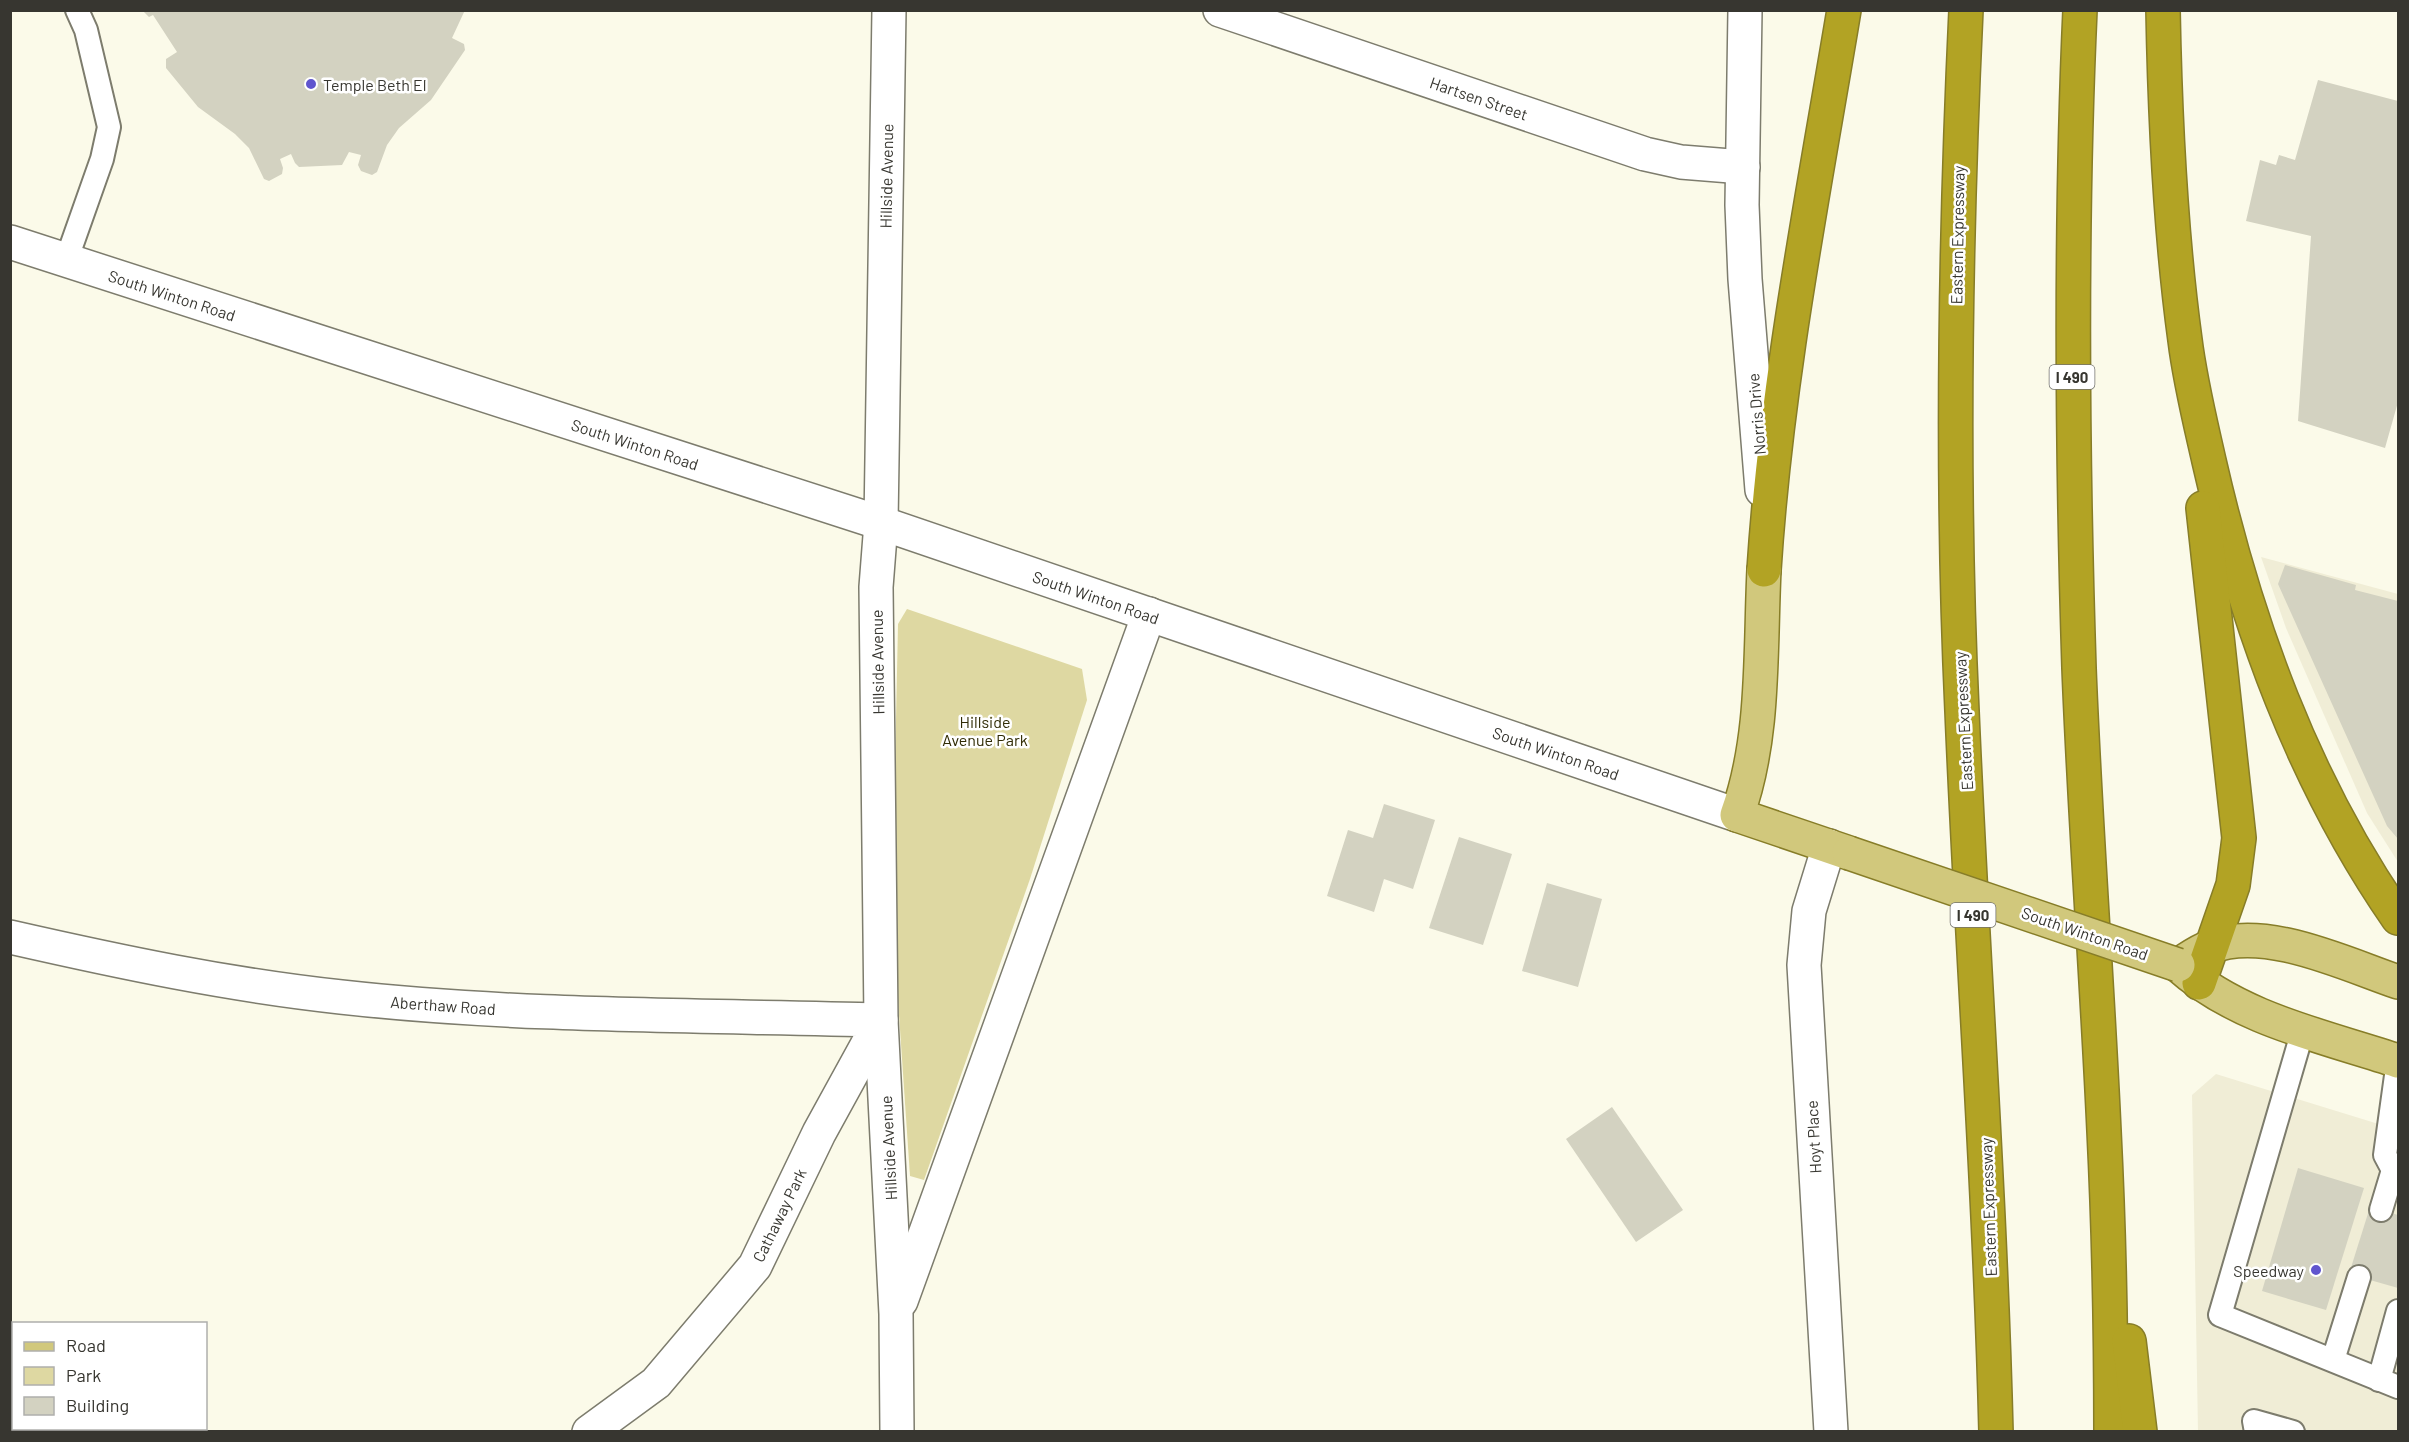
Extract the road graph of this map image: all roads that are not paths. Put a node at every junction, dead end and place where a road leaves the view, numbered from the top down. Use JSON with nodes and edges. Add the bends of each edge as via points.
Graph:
{"nodes":[{"id":1,"x":77,"y":10,"type":"edge"},
{"id":2,"x":889,"y":10,"type":"edge"},
{"id":3,"x":1220,"y":10,"type":"edge"},
{"id":4,"x":1745,"y":10,"type":"edge"},
{"id":5,"x":1844,"y":10,"type":"edge"},
{"id":6,"x":1966,"y":10,"type":"edge"},
{"id":7,"x":2080,"y":10,"type":"edge"},
{"id":8,"x":2163,"y":10,"type":"edge"},
{"id":9,"x":1743,"y":166,"type":"junction"},
{"id":10,"x":10,"y":242,"type":"edge"},
{"id":11,"x":66,"y":261,"type":"junction"},
{"id":12,"x":2185,"y":342,"type":"junction"},
{"id":13,"x":881,"y":523,"type":"junction"},
{"id":14,"x":1764,"y":570,"type":"junction"},
{"id":15,"x":1149,"y":614,"type":"junction"},
{"id":16,"x":1737,"y":815,"type":"junction"},
{"id":17,"x":1839,"y":849,"type":"junction"},
{"id":18,"x":2398,"y":918,"type":"edge"},
{"id":19,"x":10,"y":937,"type":"edge"},
{"id":20,"x":2212,"y":946,"type":"junction"},
{"id":21,"x":2188,"y":974,"type":"junction"},
{"id":22,"x":2398,"y":982,"type":"edge"},
{"id":23,"x":881,"y":1020,"type":"junction"},
{"id":24,"x":2303,"y":1030,"type":"junction"},
{"id":25,"x":2398,"y":1061,"type":"edge"},
{"id":26,"x":2104,"y":1134,"type":"junction"},
{"id":27,"x":2396,"y":1172,"type":"edge"},
{"id":28,"x":2381,"y":1210,"type":"dead end"},
{"id":29,"x":2359,"y":1277,"type":"dead end"},
{"id":30,"x":2398,"y":1311,"type":"edge"},
{"id":31,"x":896,"y":1314,"type":"junction"},
{"id":32,"x":2333,"y":1360,"type":"junction"},
{"id":33,"x":2389,"y":1383,"type":"edge"},
{"id":34,"x":589,"y":1431,"type":"edge"},
{"id":35,"x":897,"y":1431,"type":"edge"},
{"id":36,"x":1831,"y":1431,"type":"edge"},
{"id":37,"x":1996,"y":1431,"type":"edge"},
{"id":38,"x":2112,"y":1431,"type":"edge"},
{"id":39,"x":2140,"y":1431,"type":"edge"},
{"id":40,"x":2256,"y":1431,"type":"edge"},
{"id":41,"x":2293,"y":1431,"type":"edge"}],
"edges":[{"from":1,"to":11,"type":"lane","via":[[86,30],[109,127],[102,159]]},
{"from":2,"to":13,"type":"street","name":"Hillside Avenue"},
{"from":3,"to":9,"type":"street","name":"Hartsen Street","via":[[1645,154],[1699,165]]},
{"from":4,"to":9,"type":"street","name":"Norris Drive"},
{"from":5,"to":14,"type":"highway","via":[[1786,366],[1769,490]]},
{"from":6,"to":37,"type":"highway","name":"Eastern Expressway","number":"I 490","via":[[1956,241],[1955,477],[1962,710],[1988,1181]]},
{"from":7,"to":26,"type":"highway","number":"I 490","via":[[2072,278],[2074,511],[2082,743]]},
{"from":8,"to":12,"type":"highway","via":[[2168,168]]},
{"from":9,"to":14,"type":"street","name":"Norris Drive","via":[[1745,279],[1762,486]]},
{"from":10,"to":11,"type":"street","name":"South Winton Road"},
{"from":11,"to":13,"type":"street","name":"South Winton Road"},
{"from":12,"to":18,"type":"highway","via":[[2222,514],[2271,670],[2328,801]]},
{"from":12,"to":20,"type":"highway","via":[[2239,838],[2234,885]]},
{"from":13,"to":15,"type":"street","name":"South Winton Road"},
{"from":13,"to":23,"type":"street","name":"Hillside Avenue","via":[[876,587]]},
{"from":14,"to":16,"type":"main road","name":"Norris Drive","via":[[1757,718],[1750,772]]},
{"from":15,"to":16,"type":"street","name":"South Winton Road"},
{"from":15,"to":31,"type":"street","name":"Hillside Avenue"},
{"from":16,"to":17,"type":"main road","name":"South Winton Road"},
{"from":17,"to":21,"type":"main road","name":"South Winton Road","bridge":true},
{"from":17,"to":36,"type":"street","name":"Hoyt Place","via":[[1809,911],[1803,965]]},
{"from":19,"to":23,"type":"street","name":"Aberthaw Road","via":[[146,968],[341,997],[541,1012]]},
{"from":20,"to":21,"type":"main road"},
{"from":20,"to":22,"type":"main road","via":[[2247,940],[2282,943]]},
{"from":21,"to":24,"type":"main road","name":"South Winton Road","via":[[2223,998]]},
{"from":23,"to":31,"type":"street","name":"Hillside Avenue"},
{"from":23,"to":34,"type":"street","name":"Cathaway Park","via":[[819,1133],[754,1266],[656,1383]]},
{"from":24,"to":25,"type":"main road","name":"South Winton Road"},
{"from":24,"to":32,"type":"lane","via":[[2220,1315]]},
{"from":25,"to":27,"type":"lane","via":[[2385,1155]]},
{"from":26,"to":38,"type":"highway","number":"I 490"},
{"from":26,"to":39,"type":"highway"},
{"from":27,"to":28,"type":"lane"},
{"from":29,"to":32,"type":"lane"},
{"from":30,"to":33,"type":"lane"},
{"from":31,"to":35,"type":"street","name":"Hillside Avenue"},
{"from":32,"to":33,"type":"lane"},
{"from":40,"to":41,"type":"lane","via":[[2254,1421]]}]}
